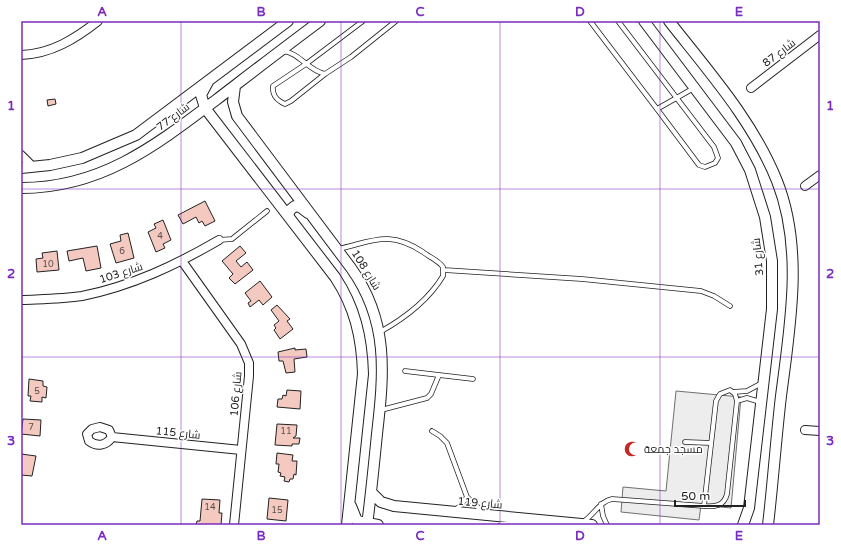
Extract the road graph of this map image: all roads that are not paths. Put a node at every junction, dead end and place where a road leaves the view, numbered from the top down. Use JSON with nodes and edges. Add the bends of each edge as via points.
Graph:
{"nodes":[{"id":1,"x":98,"y":21,"type":"edge"},
{"id":2,"x":288,"y":21,"type":"edge"},
{"id":3,"x":320,"y":21,"type":"edge"},
{"id":4,"x":362,"y":21,"type":"edge"},
{"id":5,"x":396,"y":21,"type":"edge"},
{"id":6,"x":590,"y":21,"type":"edge"},
{"id":7,"x":618,"y":21,"type":"edge"},
{"id":8,"x":644,"y":21,"type":"edge"},
{"id":9,"x":673,"y":23,"type":"edge"},
{"id":10,"x":820,"y":35,"type":"edge"},
{"id":11,"x":279,"y":52,"type":"junction"},
{"id":12,"x":21,"y":55,"type":"edge"},
{"id":13,"x":306,"y":64,"type":"junction"},
{"id":14,"x":324,"y":74,"type":"junction"},
{"id":15,"x":208,"y":82,"type":"junction"},
{"id":16,"x":235,"y":86,"type":"junction"},
{"id":17,"x":695,"y":88,"type":"junction"},
{"id":18,"x":751,"y":88,"type":"dead end"},
{"id":19,"x":676,"y":99,"type":"junction"},
{"id":20,"x":205,"y":108,"type":"junction"},
{"id":21,"x":657,"y":109,"type":"junction"},
{"id":22,"x":21,"y":155,"type":"edge"},
{"id":23,"x":21,"y":168,"type":"edge"},
{"id":24,"x":33,"y":168,"type":"junction"},
{"id":25,"x":820,"y":175,"type":"edge"},
{"id":26,"x":805,"y":186,"type":"dead end"},
{"id":27,"x":21,"y":188,"type":"edge"},
{"id":28,"x":267,"y":211,"type":"dead end"},
{"id":29,"x":288,"y":216,"type":"junction"},
{"id":30,"x":314,"y":218,"type":"junction"},
{"id":31,"x":219,"y":240,"type":"joint"},
{"id":32,"x":338,"y":249,"type":"junction"},
{"id":33,"x":182,"y":261,"type":"junction"},
{"id":34,"x":444,"y":270,"type":"junction"},
{"id":35,"x":21,"y":300,"type":"edge"},
{"id":36,"x":730,"y":306,"type":"dead end"},
{"id":37,"x":772,"y":309,"type":"junction"},
{"id":38,"x":379,"y":333,"type":"junction"},
{"id":39,"x":405,"y":371,"type":"dead end"},
{"id":40,"x":784,"y":371,"type":"junction"},
{"id":41,"x":439,"y":375,"type":"junction"},
{"id":42,"x":473,"y":379,"type":"dead end"},
{"id":43,"x":764,"y":381,"type":"junction"},
{"id":44,"x":733,"y":392,"type":"junction"},
{"id":45,"x":737,"y":400,"type":"junction"},
{"id":46,"x":762,"y":403,"type":"junction"},
{"id":47,"x":380,"y":411,"type":"junction"},
{"id":48,"x":805,"y":430,"type":"dead end"},
{"id":49,"x":432,"y":431,"type":"dead end"},
{"id":50,"x":820,"y":431,"type":"edge"},
{"id":51,"x":112,"y":437,"type":"dead end"},
{"id":52,"x":685,"y":442,"type":"dead end"},
{"id":53,"x":711,"y":443,"type":"junction"},
{"id":54,"x":241,"y":450,"type":"junction"},
{"id":55,"x":371,"y":492,"type":"junction"},
{"id":56,"x":467,"y":497,"type":"junction"},
{"id":57,"x":350,"y":501,"type":"junction"},
{"id":58,"x":601,"y":504,"type":"junction"},
{"id":59,"x":704,"y":506,"type":"junction"},
{"id":60,"x":449,"y":512,"type":"junction"},
{"id":61,"x":487,"y":515,"type":"junction"},
{"id":62,"x":546,"y":521,"type":"junction"},
{"id":63,"x":579,"y":524,"type":"junction"},
{"id":64,"x":234,"y":525,"type":"edge"},
{"id":65,"x":347,"y":525,"type":"edge"},
{"id":66,"x":367,"y":525,"type":"edge"},
{"id":67,"x":378,"y":525,"type":"edge"},
{"id":68,"x":504,"y":525,"type":"edge"},
{"id":69,"x":592,"y":525,"type":"edge"},
{"id":70,"x":608,"y":525,"type":"edge"},
{"id":71,"x":743,"y":525,"type":"edge"},
{"id":72,"x":768,"y":525,"type":"edge"}],
"edges":[{"from":1,"to":12,"type":"street","via":[[54,48]]},
{"from":2,"to":15,"type":"street","name":"شارع 77"},
{"from":3,"to":11,"type":"street","name":"شارع 77"},
{"from":4,"to":13,"type":"lane"},
{"from":5,"to":14,"type":"lane"},
{"from":6,"to":21,"type":"lane"},
{"from":7,"to":19,"type":"lane"},
{"from":8,"to":17,"type":"street","name":"شارع 31"},
{"from":9,"to":40,"type":"street","via":[[750,128],[770,164],[784,201],[791,243],[793,288]]},
{"from":10,"to":18,"type":"street","name":"شارع 87"},
{"from":11,"to":13,"type":"lane","via":[[291,53]]},
{"from":11,"to":16,"type":"street","name":"شارع 77"},
{"from":13,"to":14,"type":"lane","via":[[312,70]]},
{"from":13,"to":14,"type":"lane","via":[[273,86],[274,96],[279,102],[284,104],[290,101]]},
{"from":15,"to":20,"type":"street","via":[[201,95]]},
{"from":15,"to":24,"type":"street","name":"شارع 77","via":[[136,135],[118,144],[64,163]]},
{"from":16,"to":20,"type":"street","name":"شارع 77"},
{"from":16,"to":30,"type":"street","name":"شارع 108","via":[[233,102],[237,116]]},
{"from":17,"to":19,"type":"lane"},
{"from":17,"to":37,"type":"street","name":"شارع 31","via":[[736,143],[756,185],[765,217],[772,261]]},
{"from":19,"to":21,"type":"lane"},
{"from":19,"to":21,"type":"lane","via":[[717,152],[718,158],[714,163],[705,167],[699,165]]},
{"from":20,"to":27,"type":"street","name":"شارع 77","via":[[159,143],[101,174],[68,183]]},
{"from":20,"to":29,"type":"street"},
{"from":22,"to":24,"type":"street"},
{"from":23,"to":24,"type":"street","name":"شارع 77"},
{"from":25,"to":26,"type":"street"},
{"from":28,"to":31,"type":"lane","via":[[232,239]]},
{"from":29,"to":30,"type":"street","via":[[292,208],[297,206]]},
{"from":29,"to":57,"type":"street","via":[[342,287],[360,336],[362,394]]},
{"from":30,"to":32,"type":"street","name":"شارع 108"},
{"from":31,"to":33,"type":"street","name":"شارع 103"},
{"from":32,"to":34,"type":"lane","via":[[383,239],[398,239],[438,262]]},
{"from":32,"to":38,"type":"street","name":"شارع 108","via":[[363,286],[374,309]]},
{"from":33,"to":35,"type":"street","name":"شارع 103","via":[[134,281],[96,293],[68,298]]},
{"from":33,"to":54,"type":"street","name":"شارع 106","via":[[247,356],[249,376]]},
{"from":34,"to":36,"type":"lane","via":[[701,291]]},
{"from":34,"to":38,"type":"lane","via":[[442,279],[422,302]]},
{"from":37,"to":40,"type":"street","via":[[775,322],[771,368],[776,372]]},
{"from":37,"to":43,"type":"street","name":"شارع 31"},
{"from":38,"to":47,"type":"street","name":"شارع 108","via":[[383,371]]},
{"from":39,"to":41,"type":"lane"},
{"from":40,"to":72,"type":"street"},
{"from":41,"to":42,"type":"lane"},
{"from":41,"to":47,"type":"lane","via":[[427,398]]},
{"from":43,"to":44,"type":"lane","via":[[747,391]]},
{"from":43,"to":46,"type":"street","name":"شارع 31"},
{"from":44,"to":45,"type":"lane"},
{"from":44,"to":53,"type":"lane","via":[[726,390],[718,397]]},
{"from":45,"to":46,"type":"lane","via":[[752,399]]},
{"from":45,"to":59,"type":"lane","via":[[726,498],[718,506]]},
{"from":46,"to":71,"type":"street","name":"شارع 31","via":[[749,508]]},
{"from":47,"to":55,"type":"street","name":"شارع 108"},
{"from":48,"to":50,"type":"street"},
{"from":49,"to":56,"type":"lane","via":[[447,443]]},
{"from":51,"to":54,"type":"street","name":"شارع 115"},
{"from":52,"to":53,"type":"lane"},
{"from":53,"to":59,"type":"lane"},
{"from":54,"to":64,"type":"street","name":"شارع 106"},
{"from":55,"to":60,"type":"street","name":"شارع 119","via":[[381,502],[389,505]]},
{"from":55,"to":66,"type":"street","name":"شارع 108"},
{"from":56,"to":60,"type":"lane","via":[[458,508]]},
{"from":56,"to":61,"type":"lane"},
{"from":57,"to":65,"type":"street"},
{"from":57,"to":66,"type":"street","via":[[355,519]]},
{"from":58,"to":59,"type":"lane","via":[[612,499]]},
{"from":58,"to":63,"type":"lane","via":[[590,517]]},
{"from":58,"to":70,"type":"lane"},
{"from":60,"to":61,"type":"street","name":"شارع 119"},
{"from":61,"to":62,"type":"street","name":"شارع 119"},
{"from":62,"to":63,"type":"street","name":"شارع 119"},
{"from":62,"to":68,"type":"street"},
{"from":63,"to":69,"type":"street","name":"شارع 119"},
{"from":66,"to":67,"type":"street"}]}
